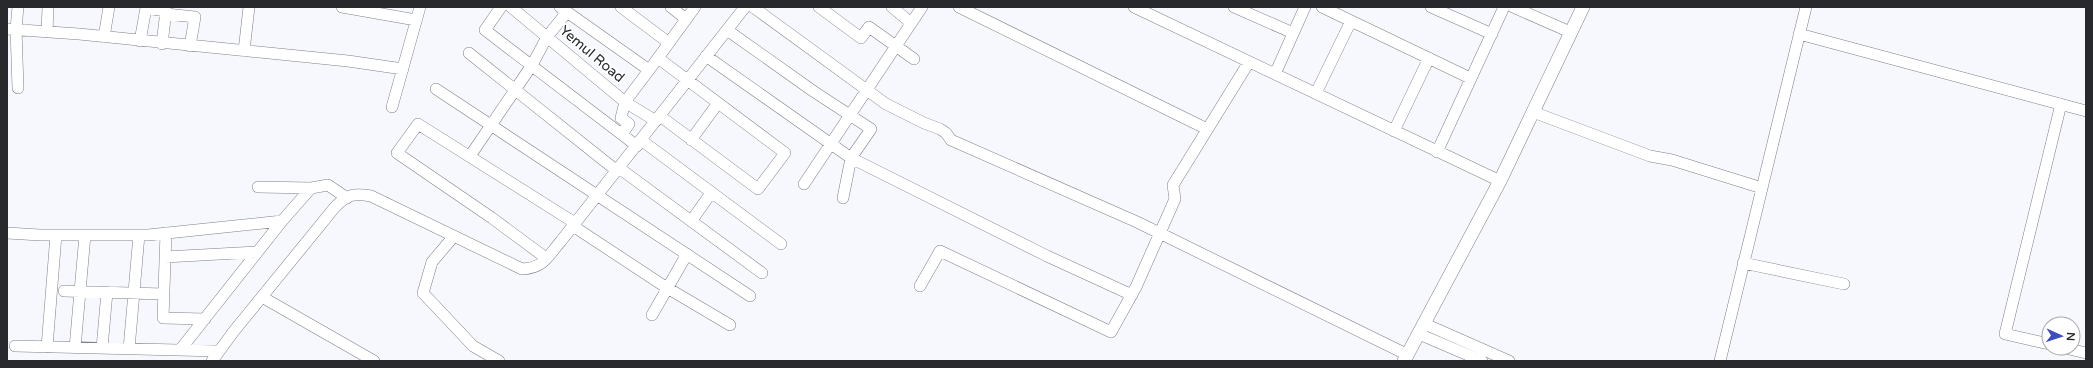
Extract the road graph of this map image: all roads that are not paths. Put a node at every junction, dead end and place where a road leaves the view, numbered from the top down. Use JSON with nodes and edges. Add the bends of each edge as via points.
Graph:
{"nodes":[{"id":1,"x":18,"y":7,"type":"edge"},
{"id":2,"x":48,"y":7,"type":"edge"},
{"id":3,"x":109,"y":7,"type":"edge"},
{"id":4,"x":250,"y":7,"type":"edge"},
{"id":5,"x":342,"y":7,"type":"edge"},
{"id":6,"x":420,"y":7,"type":"edge"},
{"id":7,"x":501,"y":7,"type":"edge"},
{"id":8,"x":511,"y":7,"type":"edge"},
{"id":9,"x":622,"y":7,"type":"edge"},
{"id":10,"x":671,"y":7,"type":"edge"},
{"id":11,"x":695,"y":7,"type":"edge"},
{"id":12,"x":745,"y":7,"type":"edge"},
{"id":13,"x":753,"y":7,"type":"edge"},
{"id":14,"x":819,"y":7,"type":"edge"},
{"id":15,"x":892,"y":7,"type":"edge"},
{"id":16,"x":922,"y":7,"type":"edge"},
{"id":17,"x":958,"y":7,"type":"edge"},
{"id":18,"x":1234,"y":7,"type":"edge"},
{"id":19,"x":1305,"y":7,"type":"edge"},
{"id":20,"x":1322,"y":7,"type":"edge"},
{"id":21,"x":1432,"y":7,"type":"edge"},
{"id":22,"x":1504,"y":7,"type":"edge"},
{"id":23,"x":1513,"y":7,"type":"edge"},
{"id":24,"x":1583,"y":7,"type":"edge"},
{"id":25,"x":1806,"y":7,"type":"edge"},
{"id":26,"x":1139,"y":8,"type":"edge"},
{"id":27,"x":563,"y":9,"type":"edge"},
{"id":28,"x":1246,"y":9,"type":"edge"},
{"id":29,"x":166,"y":14,"type":"junction"},
{"id":30,"x":686,"y":19,"type":"junction"},
{"id":31,"x":416,"y":20,"type":"junction"},
{"id":32,"x":1351,"y":20,"type":"junction"},
{"id":33,"x":911,"y":23,"type":"junction"},
{"id":34,"x":12,"y":29,"type":"edge"},
{"id":35,"x":727,"y":30,"type":"junction"},
{"id":36,"x":47,"y":32,"type":"junction"},
{"id":37,"x":1570,"y":32,"type":"junction"},
{"id":38,"x":1293,"y":33,"type":"junction"},
{"id":39,"x":1492,"y":34,"type":"junction"},
{"id":40,"x":1799,"y":34,"type":"junction"},
{"id":41,"x":104,"y":37,"type":"junction"},
{"id":42,"x":547,"y":37,"type":"junction"},
{"id":43,"x":140,"y":41,"type":"junction"},
{"id":44,"x":669,"y":43,"type":"junction"},
{"id":45,"x":162,"y":44,"type":"junction"},
{"id":46,"x":190,"y":46,"type":"junction"},
{"id":47,"x":895,"y":46,"type":"junction"},
{"id":48,"x":244,"y":51,"type":"junction"},
{"id":49,"x":469,"y":54,"type":"dead end"},
{"id":50,"x":706,"y":56,"type":"junction"},
{"id":51,"x":658,"y":58,"type":"junction"},
{"id":52,"x":1429,"y":58,"type":"junction"},
{"id":53,"x":914,"y":59,"type":"dead end"},
{"id":54,"x":1249,"y":62,"type":"junction"},
{"id":55,"x":532,"y":65,"type":"junction"},
{"id":56,"x":403,"y":70,"type":"junction"},
{"id":57,"x":649,"y":70,"type":"junction"},
{"id":58,"x":1275,"y":74,"type":"junction"},
{"id":59,"x":1470,"y":78,"type":"junction"},
{"id":60,"x":688,"y":80,"type":"junction"},
{"id":61,"x":18,"y":88,"type":"dead end"},
{"id":62,"x":436,"y":89,"type":"dead end"},
{"id":63,"x":866,"y":89,"type":"junction"},
{"id":64,"x":515,"y":90,"type":"junction"},
{"id":65,"x":1316,"y":93,"type":"junction"},
{"id":66,"x":625,"y":102,"type":"junction"},
{"id":67,"x":718,"y":103,"type":"junction"},
{"id":68,"x":2062,"y":104,"type":"junction"},
{"id":69,"x":392,"y":108,"type":"dead end"},
{"id":70,"x":2086,"y":111,"type":"edge"},
{"id":71,"x":1532,"y":112,"type":"junction"},
{"id":72,"x":849,"y":115,"type":"junction"},
{"id":73,"x":658,"y":118,"type":"junction"},
{"id":74,"x":491,"y":125,"type":"junction"},
{"id":75,"x":1206,"y":129,"type":"junction"},
{"id":76,"x":1394,"y":130,"type":"junction"},
{"id":77,"x":622,"y":134,"type":"junction"},
{"id":78,"x":691,"y":140,"type":"junction"},
{"id":79,"x":639,"y":143,"type":"junction"},
{"id":80,"x":831,"y":144,"type":"junction"},
{"id":81,"x":1437,"y":152,"type":"junction"},
{"id":82,"x":470,"y":156,"type":"junction"},
{"id":83,"x":850,"y":158,"type":"junction"},
{"id":84,"x":618,"y":170,"type":"junction"},
{"id":85,"x":1500,"y":181,"type":"junction"},
{"id":86,"x":804,"y":184,"type":"dead end"},
{"id":87,"x":258,"y":187,"type":"dead end"},
{"id":88,"x":311,"y":188,"type":"junction"},
{"id":89,"x":1762,"y":188,"type":"junction"},
{"id":90,"x":711,"y":193,"type":"junction"},
{"id":91,"x":597,"y":195,"type":"junction"},
{"id":92,"x":347,"y":198,"type":"junction"},
{"id":93,"x":843,"y":198,"type":"dead end"},
{"id":94,"x":692,"y":220,"type":"junction"},
{"id":95,"x":282,"y":221,"type":"junction"},
{"id":96,"x":574,"y":225,"type":"junction"},
{"id":97,"x":7,"y":233,"type":"edge"},
{"id":98,"x":166,"y":233,"type":"junction"},
{"id":99,"x":1160,"y":233,"type":"junction"},
{"id":100,"x":56,"y":235,"type":"junction"},
{"id":101,"x":85,"y":235,"type":"junction"},
{"id":102,"x":139,"y":235,"type":"junction"},
{"id":103,"x":454,"y":236,"type":"junction"},
{"id":104,"x":781,"y":244,"type":"dead end"},
{"id":105,"x":257,"y":252,"type":"junction"},
{"id":106,"x":687,"y":254,"type":"junction"},
{"id":107,"x":165,"y":257,"type":"junction"},
{"id":108,"x":546,"y":258,"type":"junction"},
{"id":109,"x":1744,"y":263,"type":"junction"},
{"id":110,"x":762,"y":273,"type":"dead end"},
{"id":111,"x":1844,"y":284,"type":"dead end"},
{"id":112,"x":920,"y":286,"type":"dead end"},
{"id":113,"x":668,"y":288,"type":"junction"},
{"id":114,"x":64,"y":291,"type":"dead end"},
{"id":115,"x":80,"y":291,"type":"junction"},
{"id":116,"x":107,"y":292,"type":"junction"},
{"id":117,"x":134,"y":293,"type":"junction"},
{"id":118,"x":163,"y":294,"type":"junction"},
{"id":119,"x":1132,"y":295,"type":"junction"},
{"id":120,"x":750,"y":296,"type":"dead end"},
{"id":121,"x":262,"y":297,"type":"junction"},
{"id":122,"x":652,"y":315,"type":"dead end"},
{"id":123,"x":205,"y":319,"type":"junction"},
{"id":124,"x":730,"y":325,"type":"dead end"},
{"id":125,"x":1422,"y":329,"type":"junction"},
{"id":126,"x":2041,"y":342,"type":"edge"},
{"id":127,"x":15,"y":346,"type":"dead end"},
{"id":128,"x":47,"y":347,"type":"junction"},
{"id":129,"x":75,"y":348,"type":"junction"},
{"id":130,"x":102,"y":348,"type":"junction"},
{"id":131,"x":129,"y":349,"type":"junction"},
{"id":132,"x":180,"y":350,"type":"junction"},
{"id":133,"x":219,"y":351,"type":"junction"},
{"id":134,"x":1407,"y":357,"type":"edge"},
{"id":135,"x":212,"y":361,"type":"edge"},
{"id":136,"x":374,"y":361,"type":"edge"},
{"id":137,"x":500,"y":361,"type":"edge"},
{"id":138,"x":1482,"y":361,"type":"edge"},
{"id":139,"x":1509,"y":361,"type":"edge"},
{"id":140,"x":1720,"y":361,"type":"edge"}],
"edges":[{"from":1,"to":34,"type":"street"},
{"from":2,"to":36,"type":"street"},
{"from":3,"to":41,"type":"street"},
{"from":4,"to":48,"type":"street"},
{"from":5,"to":31,"type":"street"},
{"from":6,"to":31,"type":"street"},
{"from":7,"to":55,"type":"street","via":[[485,30]]},
{"from":8,"to":42,"type":"street","name":"Yemul Road"},
{"from":9,"to":44,"type":"street"},
{"from":10,"to":30,"type":"street"},
{"from":11,"to":30,"type":"street"},
{"from":12,"to":35,"type":"street"},
{"from":13,"to":63,"type":"street"},
{"from":14,"to":47,"type":"street","via":[[861,38],[869,27]]},
{"from":15,"to":33,"type":"street"},
{"from":16,"to":33,"type":"street"},
{"from":17,"to":75,"type":"street"},
{"from":18,"to":28,"type":"street"},
{"from":19,"to":38,"type":"street"},
{"from":20,"to":32,"type":"street"},
{"from":21,"to":39,"type":"street"},
{"from":22,"to":39,"type":"street"},
{"from":23,"to":37,"type":"street"},
{"from":24,"to":37,"type":"main road"},
{"from":25,"to":40,"type":"street"},
{"from":26,"to":54,"type":"street"},
{"from":27,"to":42,"type":"street"},
{"from":27,"to":57,"type":"street"},
{"from":28,"to":38,"type":"street"},
{"from":29,"to":43,"type":"street","via":[[166,11],[146,8]]},
{"from":29,"to":45,"type":"street"},
{"from":29,"to":46,"type":"street","via":[[195,17]]},
{"from":30,"to":44,"type":"street"},
{"from":31,"to":56,"type":"street"},
{"from":32,"to":52,"type":"street"},
{"from":32,"to":65,"type":"street"},
{"from":33,"to":47,"type":"street"},
{"from":34,"to":36,"type":"street"},
{"from":34,"to":61,"type":"street"},
{"from":35,"to":50,"type":"street"},
{"from":35,"to":72,"type":"street"},
{"from":36,"to":41,"type":"street"},
{"from":37,"to":71,"type":"main road"},
{"from":38,"to":58,"type":"street"},
{"from":39,"to":59,"type":"street"},
{"from":40,"to":68,"type":"street"},
{"from":40,"to":89,"type":"street"},
{"from":41,"to":43,"type":"street"},
{"from":42,"to":55,"type":"street"},
{"from":42,"to":66,"type":"street","name":"Yemul Road"},
{"from":43,"to":45,"type":"street"},
{"from":44,"to":51,"type":"street"},
{"from":45,"to":46,"type":"street"},
{"from":46,"to":48,"type":"street"},
{"from":47,"to":53,"type":"street"},
{"from":47,"to":63,"type":"street"},
{"from":48,"to":56,"type":"street","via":[[348,61]]},
{"from":49,"to":64,"type":"street"},
{"from":50,"to":60,"type":"street"},
{"from":50,"to":80,"type":"street"},
{"from":51,"to":57,"type":"street"},
{"from":51,"to":60,"type":"street"},
{"from":52,"to":59,"type":"street"},
{"from":52,"to":76,"type":"street"},
{"from":54,"to":58,"type":"street"},
{"from":54,"to":75,"type":"street"},
{"from":55,"to":64,"type":"street"},
{"from":55,"to":77,"type":"street"},
{"from":56,"to":69,"type":"street"},
{"from":57,"to":66,"type":"street"},
{"from":58,"to":65,"type":"street"},
{"from":59,"to":81,"type":"street"},
{"from":60,"to":67,"type":"street"},
{"from":60,"to":73,"type":"street"},
{"from":62,"to":74,"type":"street"},
{"from":63,"to":72,"type":"street"},
{"from":63,"to":99,"type":"street","via":[[886,104],[940,129],[951,140]]},
{"from":64,"to":74,"type":"street"},
{"from":64,"to":84,"type":"street"},
{"from":65,"to":76,"type":"street"},
{"from":66,"to":73,"type":"street","name":"Yemul Road"},
{"from":66,"to":77,"type":"street","via":[[621,118],[629,124]]},
{"from":67,"to":78,"type":"street"},
{"from":67,"to":78,"type":"street","name":"Yemul Road","via":[[785,153],[758,189]]},
{"from":68,"to":70,"type":"street"},
{"from":68,"to":126,"type":"street","via":[[2005,334]]},
{"from":71,"to":85,"type":"main road"},
{"from":71,"to":89,"type":"street","via":[[1650,156],[1672,160]]},
{"from":72,"to":80,"type":"street"},
{"from":72,"to":83,"type":"street","via":[[871,130]]},
{"from":73,"to":78,"type":"street","name":"Yemul Road"},
{"from":73,"to":79,"type":"street"},
{"from":74,"to":82,"type":"street"},
{"from":74,"to":91,"type":"street"},
{"from":75,"to":99,"type":"street","via":[[1173,185],[1175,200]]},
{"from":76,"to":81,"type":"street"},
{"from":77,"to":79,"type":"street"},
{"from":79,"to":84,"type":"street"},
{"from":79,"to":90,"type":"street"},
{"from":80,"to":83,"type":"street"},
{"from":80,"to":86,"type":"street"},
{"from":81,"to":85,"type":"street"},
{"from":82,"to":96,"type":"street"},
{"from":82,"to":108,"type":"street","via":[[418,124],[397,153]]},
{"from":83,"to":93,"type":"street"},
{"from":83,"to":119,"type":"street","via":[[1047,256]]},
{"from":84,"to":91,"type":"street"},
{"from":84,"to":94,"type":"street"},
{"from":85,"to":125,"type":"main road"},
{"from":87,"to":88,"type":"street"},
{"from":88,"to":92,"type":"street","via":[[328,185]]},
{"from":88,"to":95,"type":"street"},
{"from":89,"to":109,"type":"street"},
{"from":90,"to":94,"type":"street"},
{"from":90,"to":104,"type":"street"},
{"from":91,"to":96,"type":"street"},
{"from":91,"to":106,"type":"street"},
{"from":92,"to":103,"type":"street","via":[[355,193],[371,196]]},
{"from":92,"to":121,"type":"street","via":[[335,207]]},
{"from":94,"to":110,"type":"street"},
{"from":95,"to":98,"type":"street"},
{"from":95,"to":105,"type":"street"},
{"from":96,"to":108,"type":"street"},
{"from":96,"to":113,"type":"street"},
{"from":97,"to":100,"type":"street"},
{"from":98,"to":102,"type":"street"},
{"from":98,"to":107,"type":"street"},
{"from":99,"to":119,"type":"street"},
{"from":99,"to":134,"type":"street"},
{"from":100,"to":101,"type":"street"},
{"from":100,"to":128,"type":"street"},
{"from":101,"to":102,"type":"street"},
{"from":101,"to":115,"type":"street"},
{"from":102,"to":117,"type":"street"},
{"from":103,"to":108,"type":"street","via":[[522,269],[534,269]]},
{"from":103,"to":137,"type":"street","via":[[432,262],[423,293],[473,346]]},
{"from":105,"to":107,"type":"street"},
{"from":105,"to":123,"type":"street"},
{"from":106,"to":113,"type":"street"},
{"from":106,"to":120,"type":"street"},
{"from":107,"to":118,"type":"street"},
{"from":109,"to":111,"type":"street"},
{"from":109,"to":140,"type":"street"},
{"from":112,"to":119,"type":"street","via":[[940,251],[1111,332]]},
{"from":113,"to":122,"type":"street"},
{"from":113,"to":124,"type":"street"},
{"from":114,"to":115,"type":"street"},
{"from":115,"to":116,"type":"street"},
{"from":115,"to":129,"type":"street"},
{"from":116,"to":117,"type":"street"},
{"from":116,"to":130,"type":"street"},
{"from":117,"to":118,"type":"street"},
{"from":117,"to":131,"type":"street"},
{"from":118,"to":123,"type":"street","via":[[163,318]]},
{"from":121,"to":133,"type":"street"},
{"from":121,"to":136,"type":"street"},
{"from":123,"to":132,"type":"street"},
{"from":125,"to":134,"type":"main road"},
{"from":125,"to":138,"type":"street"},
{"from":125,"to":139,"type":"street"},
{"from":127,"to":128,"type":"street"},
{"from":128,"to":129,"type":"street"},
{"from":129,"to":130,"type":"street"},
{"from":130,"to":131,"type":"street"},
{"from":131,"to":132,"type":"street"},
{"from":132,"to":133,"type":"street"},
{"from":133,"to":135,"type":"street"}]}
